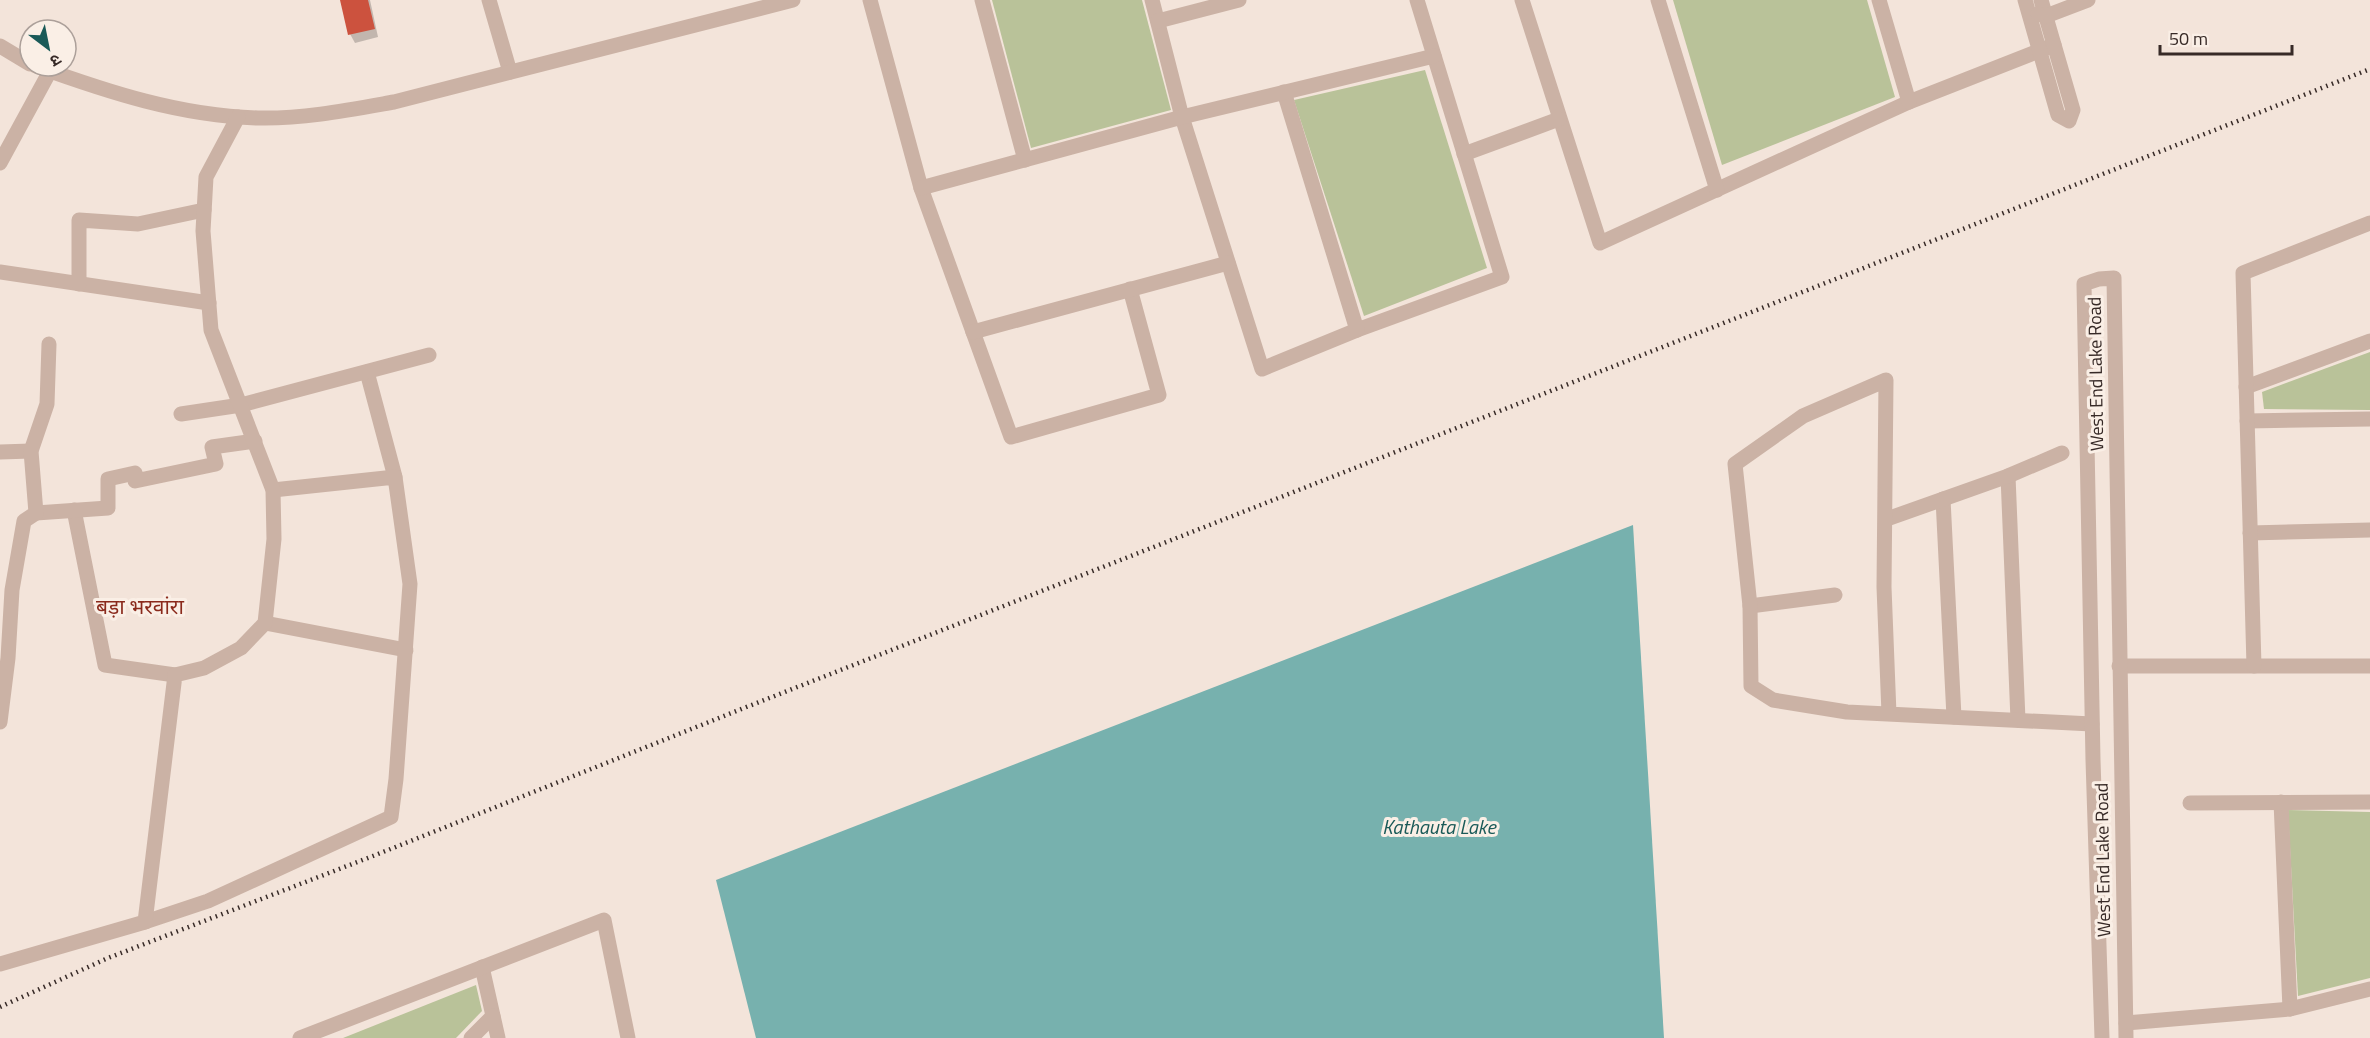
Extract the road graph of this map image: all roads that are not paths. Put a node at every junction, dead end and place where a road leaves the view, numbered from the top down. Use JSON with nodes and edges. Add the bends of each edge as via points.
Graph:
{"nodes":[{"id":1,"x":489,"y":0,"type":"edge"},
{"id":2,"x":793,"y":0,"type":"edge"},
{"id":3,"x":870,"y":0,"type":"edge"},
{"id":4,"x":982,"y":0,"type":"edge"},
{"id":5,"x":1152,"y":0,"type":"edge"},
{"id":6,"x":1239,"y":0,"type":"edge"},
{"id":7,"x":1417,"y":0,"type":"edge"},
{"id":8,"x":1522,"y":0,"type":"edge"},
{"id":9,"x":1658,"y":0,"type":"edge"},
{"id":10,"x":1879,"y":0,"type":"edge"},
{"id":11,"x":2041,"y":0,"type":"edge"},
{"id":12,"x":2088,"y":0,"type":"edge"},
{"id":13,"x":746,"y":6,"type":"edge"},
{"id":14,"x":2027,"y":6,"type":"edge"},
{"id":15,"x":2046,"y":16,"type":"junction"},
{"id":16,"x":1158,"y":21,"type":"junction"},
{"id":17,"x":0,"y":46,"type":"edge"},
{"id":18,"x":2047,"y":47,"type":"junction"},
{"id":19,"x":1434,"y":56,"type":"junction"},
{"id":20,"x":18,"y":57,"type":"edge"},
{"id":21,"x":510,"y":72,"type":"junction"},
{"id":22,"x":38,"y":78,"type":"edge"},
{"id":23,"x":70,"y":78,"type":"edge"},
{"id":24,"x":1284,"y":93,"type":"junction"},
{"id":25,"x":1909,"y":102,"type":"junction"},
{"id":26,"x":238,"y":117,"type":"junction"},
{"id":27,"x":1182,"y":117,"type":"junction"},
{"id":28,"x":1560,"y":119,"type":"junction"},
{"id":29,"x":1464,"y":154,"type":"junction"},
{"id":30,"x":1025,"y":160,"type":"junction"},
{"id":31,"x":0,"y":163,"type":"edge"},
{"id":32,"x":921,"y":188,"type":"junction"},
{"id":33,"x":1717,"y":190,"type":"junction"},
{"id":34,"x":204,"y":210,"type":"junction"},
{"id":35,"x":2370,"y":223,"type":"edge"},
{"id":36,"x":1228,"y":263,"type":"junction"},
{"id":37,"x":0,"y":272,"type":"edge"},
{"id":38,"x":79,"y":284,"type":"junction"},
{"id":39,"x":1130,"y":290,"type":"junction"},
{"id":40,"x":209,"y":303,"type":"junction"},
{"id":41,"x":1358,"y":330,"type":"junction"},
{"id":42,"x":973,"y":332,"type":"junction"},
{"id":43,"x":2370,"y":341,"type":"edge"},
{"id":44,"x":49,"y":344,"type":"dead end"},
{"id":45,"x":429,"y":355,"type":"dead end"},
{"id":46,"x":367,"y":372,"type":"junction"},
{"id":47,"x":2246,"y":387,"type":"junction"},
{"id":48,"x":241,"y":405,"type":"junction"},
{"id":49,"x":181,"y":414,"type":"dead end"},
{"id":50,"x":2370,"y":419,"type":"edge"},
{"id":51,"x":2247,"y":421,"type":"junction"},
{"id":52,"x":255,"y":441,"type":"junction"},
{"id":53,"x":0,"y":452,"type":"edge"},
{"id":54,"x":31,"y":452,"type":"junction"},
{"id":55,"x":2062,"y":453,"type":"dead end"},
{"id":56,"x":2008,"y":476,"type":"junction"},
{"id":57,"x":395,"y":477,"type":"junction"},
{"id":58,"x":273,"y":490,"type":"junction"},
{"id":59,"x":1943,"y":499,"type":"junction"},
{"id":60,"x":74,"y":510,"type":"junction"},
{"id":61,"x":36,"y":513,"type":"junction"},
{"id":62,"x":1887,"y":519,"type":"dead end"},
{"id":63,"x":2370,"y":530,"type":"edge"},
{"id":64,"x":2250,"y":533,"type":"junction"},
{"id":65,"x":6,"y":590,"type":"edge"},
{"id":66,"x":1835,"y":595,"type":"dead end"},
{"id":67,"x":1750,"y":606,"type":"junction"},
{"id":68,"x":265,"y":623,"type":"junction"},
{"id":69,"x":406,"y":651,"type":"junction"},
{"id":70,"x":2119,"y":666,"type":"junction"},
{"id":71,"x":2254,"y":666,"type":"junction"},
{"id":72,"x":2370,"y":666,"type":"edge"},
{"id":73,"x":175,"y":675,"type":"junction"},
{"id":74,"x":1889,"y":714,"type":"junction"},
{"id":75,"x":1954,"y":717,"type":"junction"},
{"id":76,"x":2018,"y":720,"type":"junction"},
{"id":77,"x":0,"y":722,"type":"edge"},
{"id":78,"x":2092,"y":724,"type":"junction"},
{"id":79,"x":2281,"y":802,"type":"junction"},
{"id":80,"x":2370,"y":802,"type":"edge"},
{"id":81,"x":2190,"y":803,"type":"dead end"},
{"id":82,"x":145,"y":922,"type":"junction"},
{"id":83,"x":0,"y":964,"type":"edge"},
{"id":84,"x":482,"y":967,"type":"junction"},
{"id":85,"x":2370,"y":989,"type":"edge"},
{"id":86,"x":2290,"y":1009,"type":"junction"},
{"id":87,"x":493,"y":1016,"type":"junction"},
{"id":88,"x":2126,"y":1030,"type":"edge"},
{"id":89,"x":300,"y":1038,"type":"edge"},
{"id":90,"x":471,"y":1038,"type":"edge"},
{"id":91,"x":498,"y":1038,"type":"edge"},
{"id":92,"x":628,"y":1038,"type":"edge"},
{"id":93,"x":2102,"y":1038,"type":"edge"}],
"edges":[{"from":1,"to":21,"type":"street"},
{"from":2,"to":13,"type":"street"},
{"from":3,"to":32,"type":"street"},
{"from":4,"to":30,"type":"street"},
{"from":5,"to":16,"type":"street"},
{"from":6,"to":16,"type":"street"},
{"from":7,"to":19,"type":"street"},
{"from":8,"to":28,"type":"street"},
{"from":9,"to":33,"type":"street"},
{"from":10,"to":25,"type":"street"},
{"from":11,"to":14,"type":"street"},
{"from":11,"to":15,"type":"street"},
{"from":12,"to":15,"type":"street"},
{"from":13,"to":21,"type":"street"},
{"from":14,"to":15,"type":"street"},
{"from":14,"to":18,"type":"street"},
{"from":15,"to":18,"type":"street"},
{"from":16,"to":27,"type":"street"},
{"from":17,"to":20,"type":"street"},
{"from":18,"to":25,"type":"street"},
{"from":19,"to":24,"type":"street"},
{"from":19,"to":29,"type":"street"},
{"from":21,"to":26,"type":"street","via":[[394,102],[337,112]]},
{"from":22,"to":31,"type":"street"},
{"from":23,"to":26,"type":"street","via":[[111,93],[205,114]]},
{"from":24,"to":27,"type":"street"},
{"from":24,"to":41,"type":"street"},
{"from":25,"to":33,"type":"street"},
{"from":26,"to":34,"type":"street","via":[[206,177]]},
{"from":27,"to":30,"type":"street"},
{"from":27,"to":36,"type":"street"},
{"from":28,"to":29,"type":"street"},
{"from":28,"to":33,"type":"street","via":[[1600,243]]},
{"from":29,"to":41,"type":"street","via":[[1502,277]]},
{"from":30,"to":32,"type":"street"},
{"from":32,"to":42,"type":"street"},
{"from":34,"to":38,"type":"street","via":[[138,224],[79,220]]},
{"from":34,"to":40,"type":"street"},
{"from":35,"to":47,"type":"street","via":[[2243,273]]},
{"from":36,"to":39,"type":"street"},
{"from":36,"to":41,"type":"street","via":[[1262,369]]},
{"from":37,"to":38,"type":"street"},
{"from":38,"to":40,"type":"street"},
{"from":39,"to":42,"type":"street"},
{"from":39,"to":42,"type":"street","via":[[1159,396],[1011,437]]},
{"from":40,"to":48,"type":"street","via":[[211,330]]},
{"from":43,"to":47,"type":"street"},
{"from":44,"to":54,"type":"street","via":[[47,404]]},
{"from":45,"to":46,"type":"street"},
{"from":46,"to":48,"type":"street"},
{"from":46,"to":57,"type":"street"},
{"from":47,"to":51,"type":"street"},
{"from":48,"to":49,"type":"street"},
{"from":48,"to":52,"type":"street"},
{"from":50,"to":51,"type":"street"},
{"from":51,"to":64,"type":"street"},
{"from":52,"to":58,"type":"street"},
{"from":52,"to":60,"type":"street","via":[[212,447],[216,464],[135,481],[135,473],[108,479],[108,508]]},
{"from":53,"to":54,"type":"street"},
{"from":54,"to":61,"type":"street"},
{"from":55,"to":56,"type":"street"},
{"from":56,"to":59,"type":"street"},
{"from":56,"to":76,"type":"street"},
{"from":57,"to":58,"type":"street"},
{"from":57,"to":69,"type":"street","via":[[410,584]]},
{"from":58,"to":68,"type":"street","via":[[274,539]]},
{"from":59,"to":62,"type":"street"},
{"from":59,"to":75,"type":"street"},
{"from":60,"to":61,"type":"street"},
{"from":60,"to":73,"type":"street","via":[[105,664]]},
{"from":61,"to":65,"type":"street","via":[[24,520]]},
{"from":63,"to":64,"type":"street"},
{"from":64,"to":71,"type":"street"},
{"from":65,"to":77,"type":"street","via":[[8,658]]},
{"from":66,"to":67,"type":"street"},
{"from":67,"to":74,"type":"street","via":[[1751,686],[1773,700],[1847,712]]},
{"from":67,"to":74,"type":"street","via":[[1735,464],[1803,416],[1886,380],[1884,587]]},
{"from":68,"to":69,"type":"street"},
{"from":68,"to":73,"type":"street","via":[[241,648],[204,668]]},
{"from":69,"to":82,"type":"street","via":[[391,817],[208,901]]},
{"from":70,"to":71,"type":"street"},
{"from":70,"to":78,"type":"street","name":"West End Lake Road","via":[[2114,278],[2084,284]]},
{"from":70,"to":88,"type":"street","name":"West End Lake Road"},
{"from":71,"to":72,"type":"street"},
{"from":73,"to":82,"type":"street"},
{"from":74,"to":75,"type":"street"},
{"from":75,"to":76,"type":"street"},
{"from":76,"to":78,"type":"street"},
{"from":78,"to":93,"type":"street","name":"West End Lake Road"},
{"from":79,"to":80,"type":"street"},
{"from":79,"to":81,"type":"street"},
{"from":79,"to":86,"type":"street"},
{"from":82,"to":83,"type":"street"},
{"from":84,"to":87,"type":"street"},
{"from":84,"to":89,"type":"street"},
{"from":84,"to":92,"type":"street","via":[[604,920]]},
{"from":85,"to":86,"type":"street"},
{"from":86,"to":88,"type":"street"},
{"from":87,"to":90,"type":"street"},
{"from":87,"to":91,"type":"street"}]}
